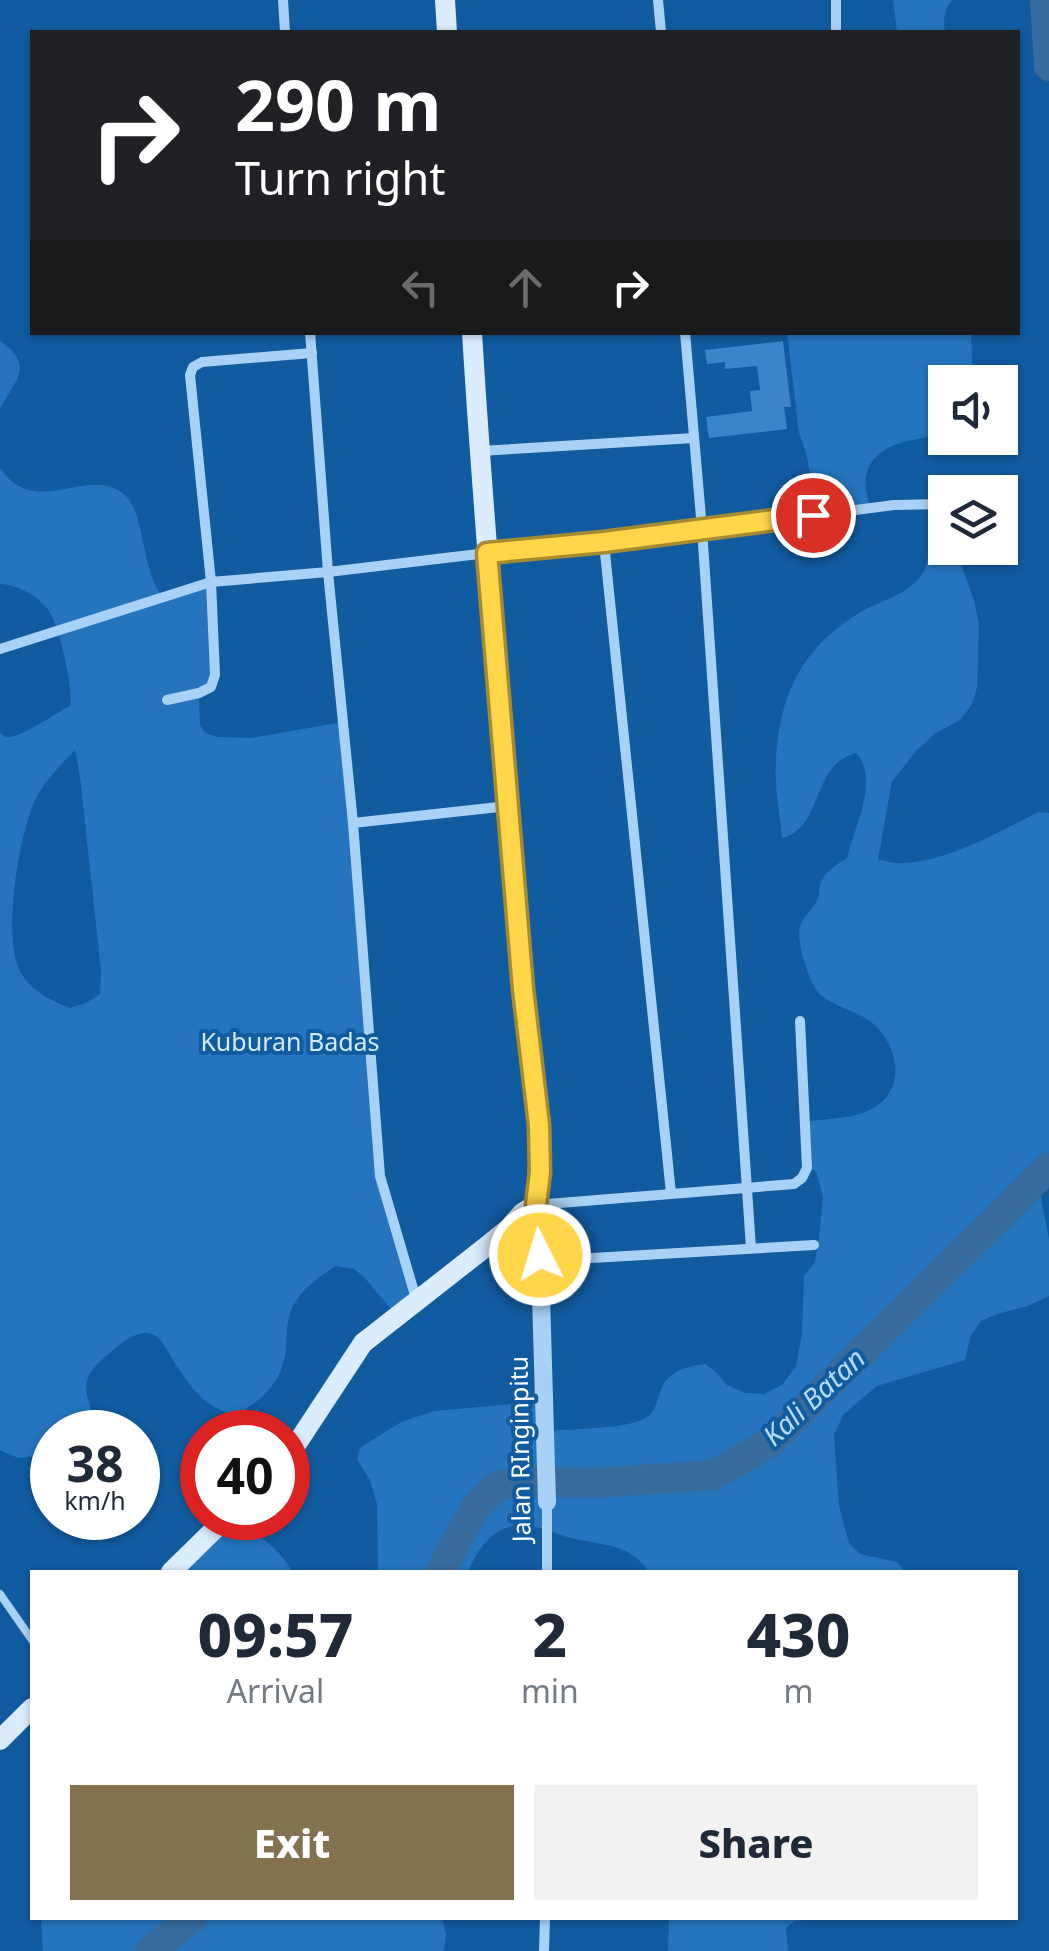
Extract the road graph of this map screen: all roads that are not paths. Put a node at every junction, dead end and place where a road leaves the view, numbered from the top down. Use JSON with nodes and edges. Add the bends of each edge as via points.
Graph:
{"nodes":[{"id":1,"x":283,"y":0,"type":"edge"},
{"id":2,"x":445,"y":0,"type":"edge"},
{"id":3,"x":658,"y":0,"type":"edge"},
{"id":4,"x":836,"y":0,"type":"edge"},
{"id":5,"x":286,"y":30,"type":"edge"},
{"id":6,"x":448,"y":30,"type":"edge"},
{"id":7,"x":660,"y":30,"type":"edge"},
{"id":8,"x":836,"y":30,"type":"edge"},
{"id":9,"x":310,"y":335,"type":"edge"},
{"id":10,"x":472,"y":335,"type":"edge"},
{"id":11,"x":685,"y":335,"type":"edge"},
{"id":12,"x":312,"y":353,"type":"junction"},
{"id":13,"x":694,"y":438,"type":"junction"},
{"id":14,"x":479,"y":451,"type":"junction"},
{"id":15,"x":928,"y":503,"type":"edge"},
{"id":16,"x":702,"y":529,"type":"junction"},
{"id":17,"x":604,"y":542,"type":"junction"},
{"id":18,"x":487,"y":553,"type":"junction"},
{"id":19,"x":328,"y":572,"type":"junction"},
{"id":20,"x":211,"y":582,"type":"junction"},
{"id":21,"x":0,"y":649,"type":"edge"},
{"id":22,"x":166,"y":700,"type":"dead end"},
{"id":23,"x":508,"y":806,"type":"junction"},
{"id":24,"x":353,"y":823,"type":"junction"},
{"id":25,"x":800,"y":1020,"type":"dead end"},
{"id":26,"x":746,"y":1187,"type":"junction"},
{"id":27,"x":671,"y":1194,"type":"junction"},
{"id":28,"x":536,"y":1205,"type":"junction"},
{"id":29,"x":814,"y":1245,"type":"dead end"},
{"id":30,"x":751,"y":1248,"type":"junction"},
{"id":31,"x":540,"y":1262,"type":"junction"},
{"id":32,"x":417,"y":1302,"type":"junction"},
{"id":33,"x":310,"y":1423,"type":"edge"},
{"id":34,"x":547,"y":1502,"type":"joint"},
{"id":35,"x":203,"y":1540,"type":"edge"},
{"id":36,"x":172,"y":1570,"type":"edge"},
{"id":37,"x":547,"y":1570,"type":"edge"},
{"id":38,"x":0,"y":1594,"type":"edge"},
{"id":39,"x":30,"y":1637,"type":"edge"},
{"id":40,"x":30,"y":1710,"type":"edge"},
{"id":41,"x":0,"y":1740,"type":"edge"},
{"id":42,"x":546,"y":1920,"type":"edge"},
{"id":43,"x":544,"y":1951,"type":"edge"}],
"edges":[{"from":1,"to":5,"type":"street"},
{"from":2,"to":6,"type":"main road"},
{"from":3,"to":7,"type":"street"},
{"from":4,"to":8,"type":"street"},
{"from":9,"to":12,"type":"street"},
{"from":10,"to":14,"type":"main road"},
{"from":11,"to":13,"type":"street"},
{"from":12,"to":19,"type":"street"},
{"from":12,"to":20,"type":"street","via":[[193,367]]},
{"from":13,"to":14,"type":"street"},
{"from":13,"to":16,"type":"street"},
{"from":14,"to":18,"type":"main road"},
{"from":15,"to":16,"type":"street"},
{"from":16,"to":17,"type":"street"},
{"from":16,"to":26,"type":"street"},
{"from":17,"to":18,"type":"street"},
{"from":17,"to":27,"type":"street"},
{"from":18,"to":19,"type":"street"},
{"from":18,"to":23,"type":"main road"},
{"from":19,"to":20,"type":"street"},
{"from":19,"to":24,"type":"street"},
{"from":20,"to":21,"type":"street"},
{"from":20,"to":22,"type":"street","via":[[211,686]]},
{"from":23,"to":24,"type":"street"},
{"from":23,"to":28,"type":"main road","via":[[539,1125]]},
{"from":24,"to":32,"type":"street","via":[[380,1176]]},
{"from":25,"to":26,"type":"street","via":[[807,1168],[794,1184]]},
{"from":26,"to":27,"type":"street"},
{"from":26,"to":30,"type":"street"},
{"from":27,"to":28,"type":"street"},
{"from":28,"to":31,"type":"street","name":"Jalan RInginpitu"},
{"from":28,"to":32,"type":"main road"},
{"from":29,"to":30,"type":"street"},
{"from":30,"to":31,"type":"street"},
{"from":31,"to":34,"type":"street","name":"Jalan RInginpitu"},
{"from":32,"to":33,"type":"main road","via":[[363,1343]]},
{"from":34,"to":37,"type":"street","name":"Jalan RInginpitu"},
{"from":35,"to":36,"type":"main road"},
{"from":38,"to":39,"type":"lane"},
{"from":40,"to":41,"type":"main road"},
{"from":42,"to":43,"type":"street"}]}
